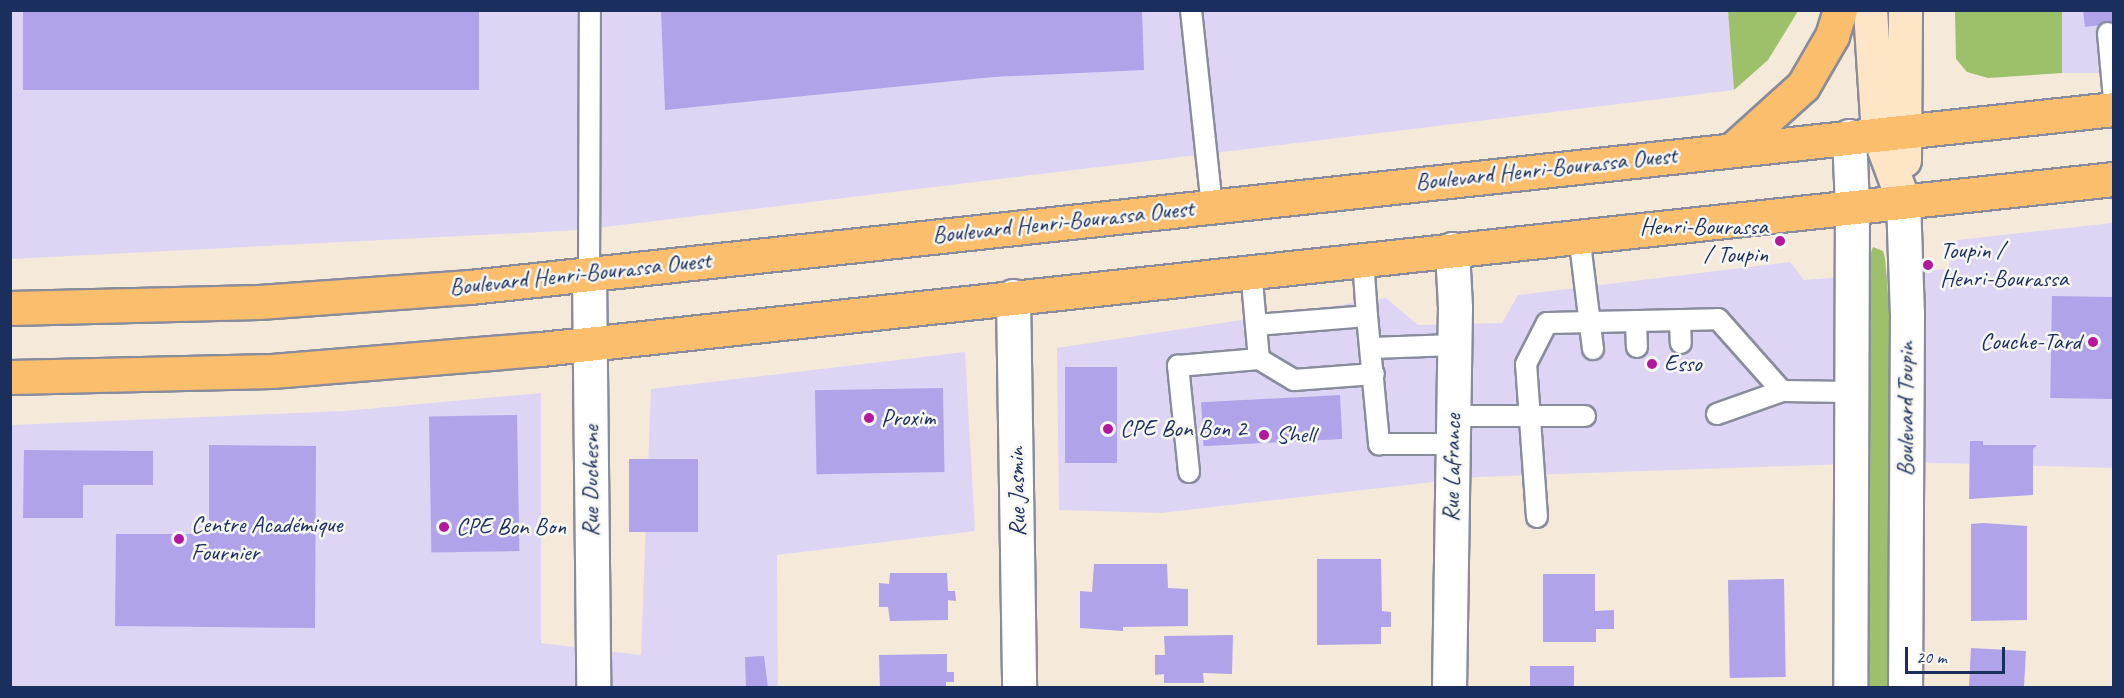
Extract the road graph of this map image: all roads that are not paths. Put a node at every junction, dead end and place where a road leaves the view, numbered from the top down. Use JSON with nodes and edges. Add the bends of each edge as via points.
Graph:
{"nodes":[{"id":1,"x":590,"y":10,"type":"edge"},
{"id":2,"x":1191,"y":10,"type":"edge"},
{"id":3,"x":1840,"y":10,"type":"edge"},
{"id":4,"x":1870,"y":10,"type":"edge"},
{"id":5,"x":1905,"y":10,"type":"edge"},
{"id":6,"x":2108,"y":33,"type":"dead end"},
{"id":7,"x":2114,"y":99,"type":"edge"},
{"id":8,"x":2114,"y":109,"type":"edge"},
{"id":9,"x":1877,"y":133,"type":"junction"},
{"id":10,"x":1733,"y":148,"type":"junction"},
{"id":11,"x":2114,"y":178,"type":"edge"},
{"id":12,"x":1903,"y":200,"type":"junction"},
{"id":13,"x":1212,"y":206,"type":"junction"},
{"id":14,"x":1852,"y":206,"type":"junction"},
{"id":15,"x":1579,"y":235,"type":"junction"},
{"id":16,"x":1452,"y":249,"type":"junction"},
{"id":17,"x":1363,"y":258,"type":"junction"},
{"id":18,"x":1251,"y":270,"type":"junction"},
{"id":19,"x":589,"y":274,"type":"junction"},
{"id":20,"x":1012,"y":296,"type":"junction"},
{"id":21,"x":10,"y":308,"type":"edge"},
{"id":22,"x":1367,"y":316,"type":"junction"},
{"id":23,"x":1680,"y":320,"type":"junction"},
{"id":24,"x":1635,"y":321,"type":"junction"},
{"id":25,"x":1591,"y":322,"type":"junction"},
{"id":26,"x":1256,"y":325,"type":"junction"},
{"id":27,"x":1681,"y":343,"type":"dead end"},
{"id":28,"x":590,"y":344,"type":"junction"},
{"id":29,"x":1454,"y":345,"type":"junction"},
{"id":30,"x":1637,"y":347,"type":"dead end"},
{"id":31,"x":1372,"y":348,"type":"junction"},
{"id":32,"x":1593,"y":349,"type":"dead end"},
{"id":33,"x":1259,"y":359,"type":"junction"},
{"id":34,"x":1374,"y":374,"type":"junction"},
{"id":35,"x":10,"y":377,"type":"edge"},
{"id":36,"x":1782,"y":391,"type":"junction"},
{"id":37,"x":1849,"y":392,"type":"junction"},
{"id":38,"x":1530,"y":414,"type":"junction"},
{"id":39,"x":1717,"y":414,"type":"dead end"},
{"id":40,"x":1585,"y":416,"type":"dead end"},
{"id":41,"x":1453,"y":430,"type":"junction"},
{"id":42,"x":1189,"y":472,"type":"dead end"},
{"id":43,"x":1537,"y":517,"type":"dead end"},
{"id":44,"x":593,"y":687,"type":"edge"},
{"id":45,"x":1019,"y":687,"type":"edge"},
{"id":46,"x":1449,"y":687,"type":"edge"},
{"id":47,"x":1850,"y":687,"type":"edge"},
{"id":48,"x":1905,"y":687,"type":"edge"}],
"edges":[{"from":1,"to":19,"type":"lane"},
{"from":2,"to":13,"type":"lane"},
{"from":3,"to":10,"type":"main road","via":[[1832,36],[1803,86]]},
{"from":4,"to":9,"type":"main road"},
{"from":5,"to":9,"type":"main road"},
{"from":6,"to":7,"type":"lane"},
{"from":8,"to":9,"type":"main road","name":"Boulevard Henri-Bourassa Ouest"},
{"from":9,"to":10,"type":"main road","name":"Boulevard Henri-Bourassa Ouest"},
{"from":9,"to":12,"type":"main road","name":"Boulevard Toupin"},
{"from":9,"to":14,"type":"street"},
{"from":10,"to":13,"type":"main road","name":"Boulevard Henri-Bourassa Ouest"},
{"from":11,"to":12,"type":"main road"},
{"from":12,"to":14,"type":"main road"},
{"from":12,"to":48,"type":"street","name":"Boulevard Toupin","via":[[1907,314]]},
{"from":13,"to":19,"type":"main road","name":"Boulevard Henri-Bourassa Ouest"},
{"from":14,"to":15,"type":"main road"},
{"from":14,"to":37,"type":"street"},
{"from":15,"to":16,"type":"main road"},
{"from":15,"to":25,"type":"lane"},
{"from":16,"to":17,"type":"main road"},
{"from":16,"to":29,"type":"street","name":"Rue Lafrance"},
{"from":17,"to":18,"type":"main road"},
{"from":17,"to":22,"type":"lane"},
{"from":18,"to":20,"type":"main road"},
{"from":18,"to":26,"type":"lane"},
{"from":19,"to":21,"type":"main road","name":"Boulevard Henri-Bourassa Ouest","via":[[362,296]]},
{"from":19,"to":28,"type":"street","name":"Rue Duchesne"},
{"from":20,"to":28,"type":"main road"},
{"from":20,"to":45,"type":"street","name":"Rue Jasmin"},
{"from":22,"to":26,"type":"lane"},
{"from":22,"to":31,"type":"lane"},
{"from":23,"to":24,"type":"lane"},
{"from":23,"to":27,"type":"lane"},
{"from":23,"to":36,"type":"lane","via":[[1718,319]]},
{"from":24,"to":25,"type":"lane"},
{"from":24,"to":30,"type":"lane"},
{"from":25,"to":32,"type":"lane"},
{"from":25,"to":38,"type":"lane","via":[[1547,323],[1526,364]]},
{"from":26,"to":33,"type":"lane"},
{"from":28,"to":35,"type":"main road","via":[[272,371]]},
{"from":28,"to":44,"type":"street","name":"Rue Duchesne"},
{"from":29,"to":31,"type":"lane"},
{"from":29,"to":41,"type":"street","name":"Rue Lafrance"},
{"from":31,"to":34,"type":"lane"},
{"from":33,"to":34,"type":"lane","via":[[1294,381]]},
{"from":33,"to":42,"type":"lane","via":[[1178,366]]},
{"from":34,"to":41,"type":"lane","via":[[1379,444]]},
{"from":36,"to":37,"type":"lane"},
{"from":36,"to":39,"type":"lane"},
{"from":37,"to":47,"type":"street"},
{"from":38,"to":40,"type":"lane"},
{"from":38,"to":41,"type":"lane"},
{"from":38,"to":43,"type":"lane"},
{"from":41,"to":46,"type":"street","name":"Rue Lafrance"}]}
